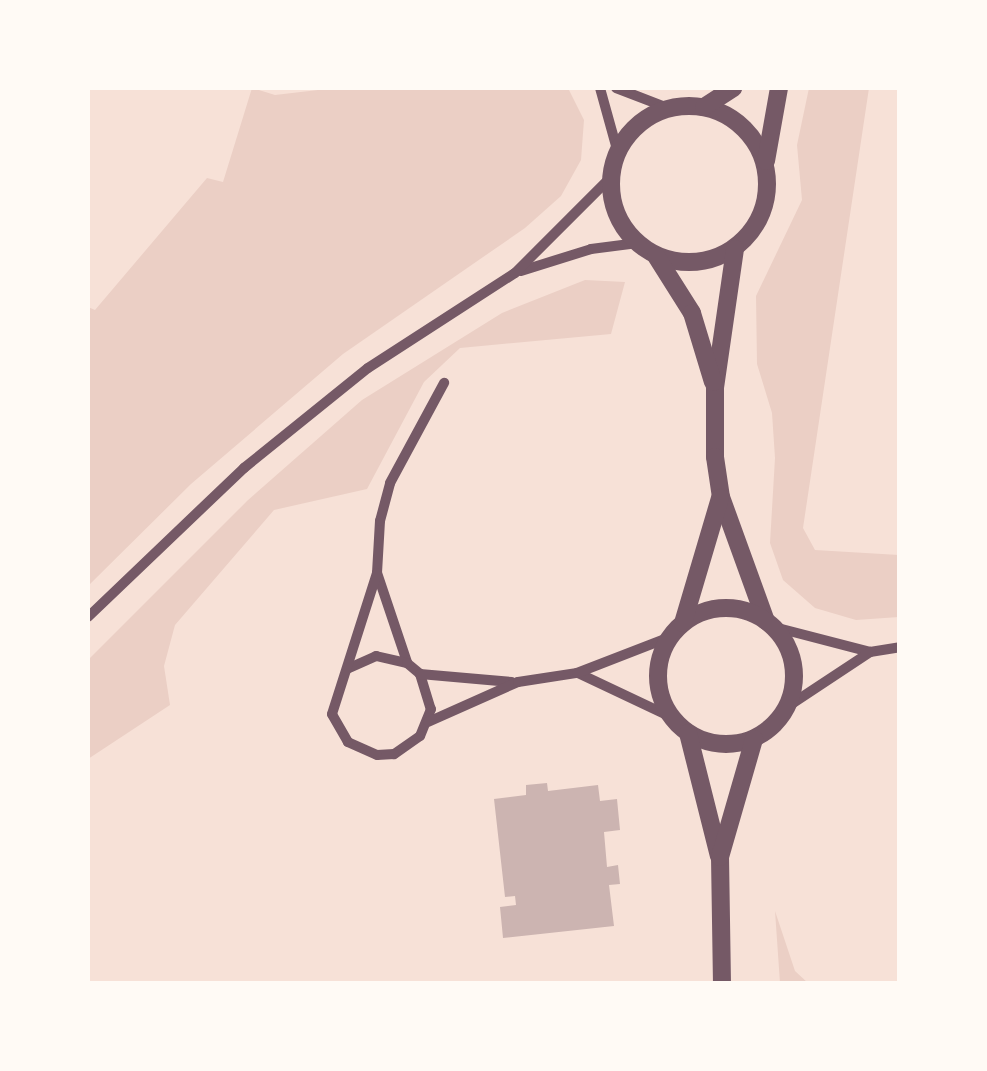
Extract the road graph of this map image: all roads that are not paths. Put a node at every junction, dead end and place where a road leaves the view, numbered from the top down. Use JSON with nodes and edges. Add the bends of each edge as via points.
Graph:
{"nodes":[{"id":1,"x":600,"y":88,"type":"edge"},
{"id":2,"x":616,"y":88,"type":"edge"},
{"id":3,"x":733,"y":88,"type":"edge"},
{"id":4,"x":779,"y":88,"type":"edge"},
{"id":5,"x":704,"y":107,"type":"junction"},
{"id":6,"x":668,"y":108,"type":"junction"},
{"id":7,"x":618,"y":153,"type":"junction"},
{"id":8,"x":766,"y":162,"type":"junction"},
{"id":9,"x":612,"y":176,"type":"junction"},
{"id":10,"x":638,"y":243,"type":"junction"},
{"id":11,"x":735,"y":248,"type":"junction"},
{"id":12,"x":656,"y":256,"type":"junction"},
{"id":13,"x":515,"y":273,"type":"junction"},
{"id":14,"x":444,"y":382,"type":"dead end"},
{"id":15,"x":715,"y":387,"type":"junction"},
{"id":16,"x":720,"y":497,"type":"junction"},
{"id":17,"x":377,"y":574,"type":"junction"},
{"id":18,"x":88,"y":618,"type":"edge"},
{"id":19,"x":770,"y":624,"type":"junction"},
{"id":20,"x":677,"y":630,"type":"junction"},
{"id":21,"x":900,"y":647,"type":"edge"},
{"id":22,"x":870,"y":652,"type":"junction"},
{"id":23,"x":408,"y":663,"type":"junction"},
{"id":24,"x":347,"y":670,"type":"junction"},
{"id":25,"x":577,"y":673,"type":"junction"},
{"id":26,"x":420,"y":674,"type":"junction"},
{"id":27,"x":518,"y":682,"type":"junction"},
{"id":28,"x":788,"y":707,"type":"junction"},
{"id":29,"x":671,"y":717,"type":"junction"},
{"id":30,"x":428,"y":722,"type":"junction"},
{"id":31,"x":688,"y":733,"type":"junction"},
{"id":32,"x":754,"y":738,"type":"junction"},
{"id":33,"x":720,"y":856,"type":"junction"},
{"id":34,"x":722,"y":984,"type":"edge"}],
"edges":[{"from":1,"to":7,"type":"street"},
{"from":2,"to":6,"type":"street"},
{"from":3,"to":5,"type":"street"},
{"from":4,"to":8,"type":"street"},
{"from":5,"to":6,"type":"street"},
{"from":5,"to":8,"type":"street","via":[[738,122]]},
{"from":6,"to":7,"type":"street","via":[[640,122]]},
{"from":7,"to":9,"type":"street"},
{"from":8,"to":11,"type":"street","via":[[764,210]]},
{"from":9,"to":10,"type":"street","via":[[618,219]]},
{"from":9,"to":13,"type":"street"},
{"from":10,"to":12,"type":"street"},
{"from":10,"to":13,"type":"street","via":[[590,249]]},
{"from":11,"to":12,"type":"street","via":[[710,260]]},
{"from":11,"to":15,"type":"street"},
{"from":12,"to":15,"type":"street","via":[[692,313]]},
{"from":13,"to":18,"type":"street","via":[[368,368],[244,468]]},
{"from":14,"to":17,"type":"street","via":[[390,483]]},
{"from":15,"to":16,"type":"street"},
{"from":16,"to":19,"type":"street"},
{"from":16,"to":20,"type":"street"},
{"from":17,"to":23,"type":"street"},
{"from":17,"to":24,"type":"street"},
{"from":19,"to":20,"type":"street","via":[[719,608]]},
{"from":19,"to":22,"type":"street"},
{"from":19,"to":28,"type":"street","via":[[793,662]]},
{"from":20,"to":25,"type":"street"},
{"from":20,"to":29,"type":"street","via":[[658,673]]},
{"from":21,"to":22,"type":"street"},
{"from":22,"to":28,"type":"street"},
{"from":23,"to":24,"type":"street","via":[[376,656]]},
{"from":23,"to":26,"type":"street"},
{"from":24,"to":30,"type":"street","via":[[337,682],[332,714],[338,730],[362,751],[394,754]]},
{"from":25,"to":27,"type":"street"},
{"from":25,"to":29,"type":"street"},
{"from":26,"to":27,"type":"street"},
{"from":26,"to":30,"type":"street","via":[[430,697]]},
{"from":27,"to":30,"type":"street"},
{"from":28,"to":32,"type":"street"},
{"from":29,"to":31,"type":"street"},
{"from":31,"to":32,"type":"street","via":[[732,744]]},
{"from":31,"to":33,"type":"street"},
{"from":32,"to":33,"type":"street"},
{"from":33,"to":34,"type":"street"}]}
